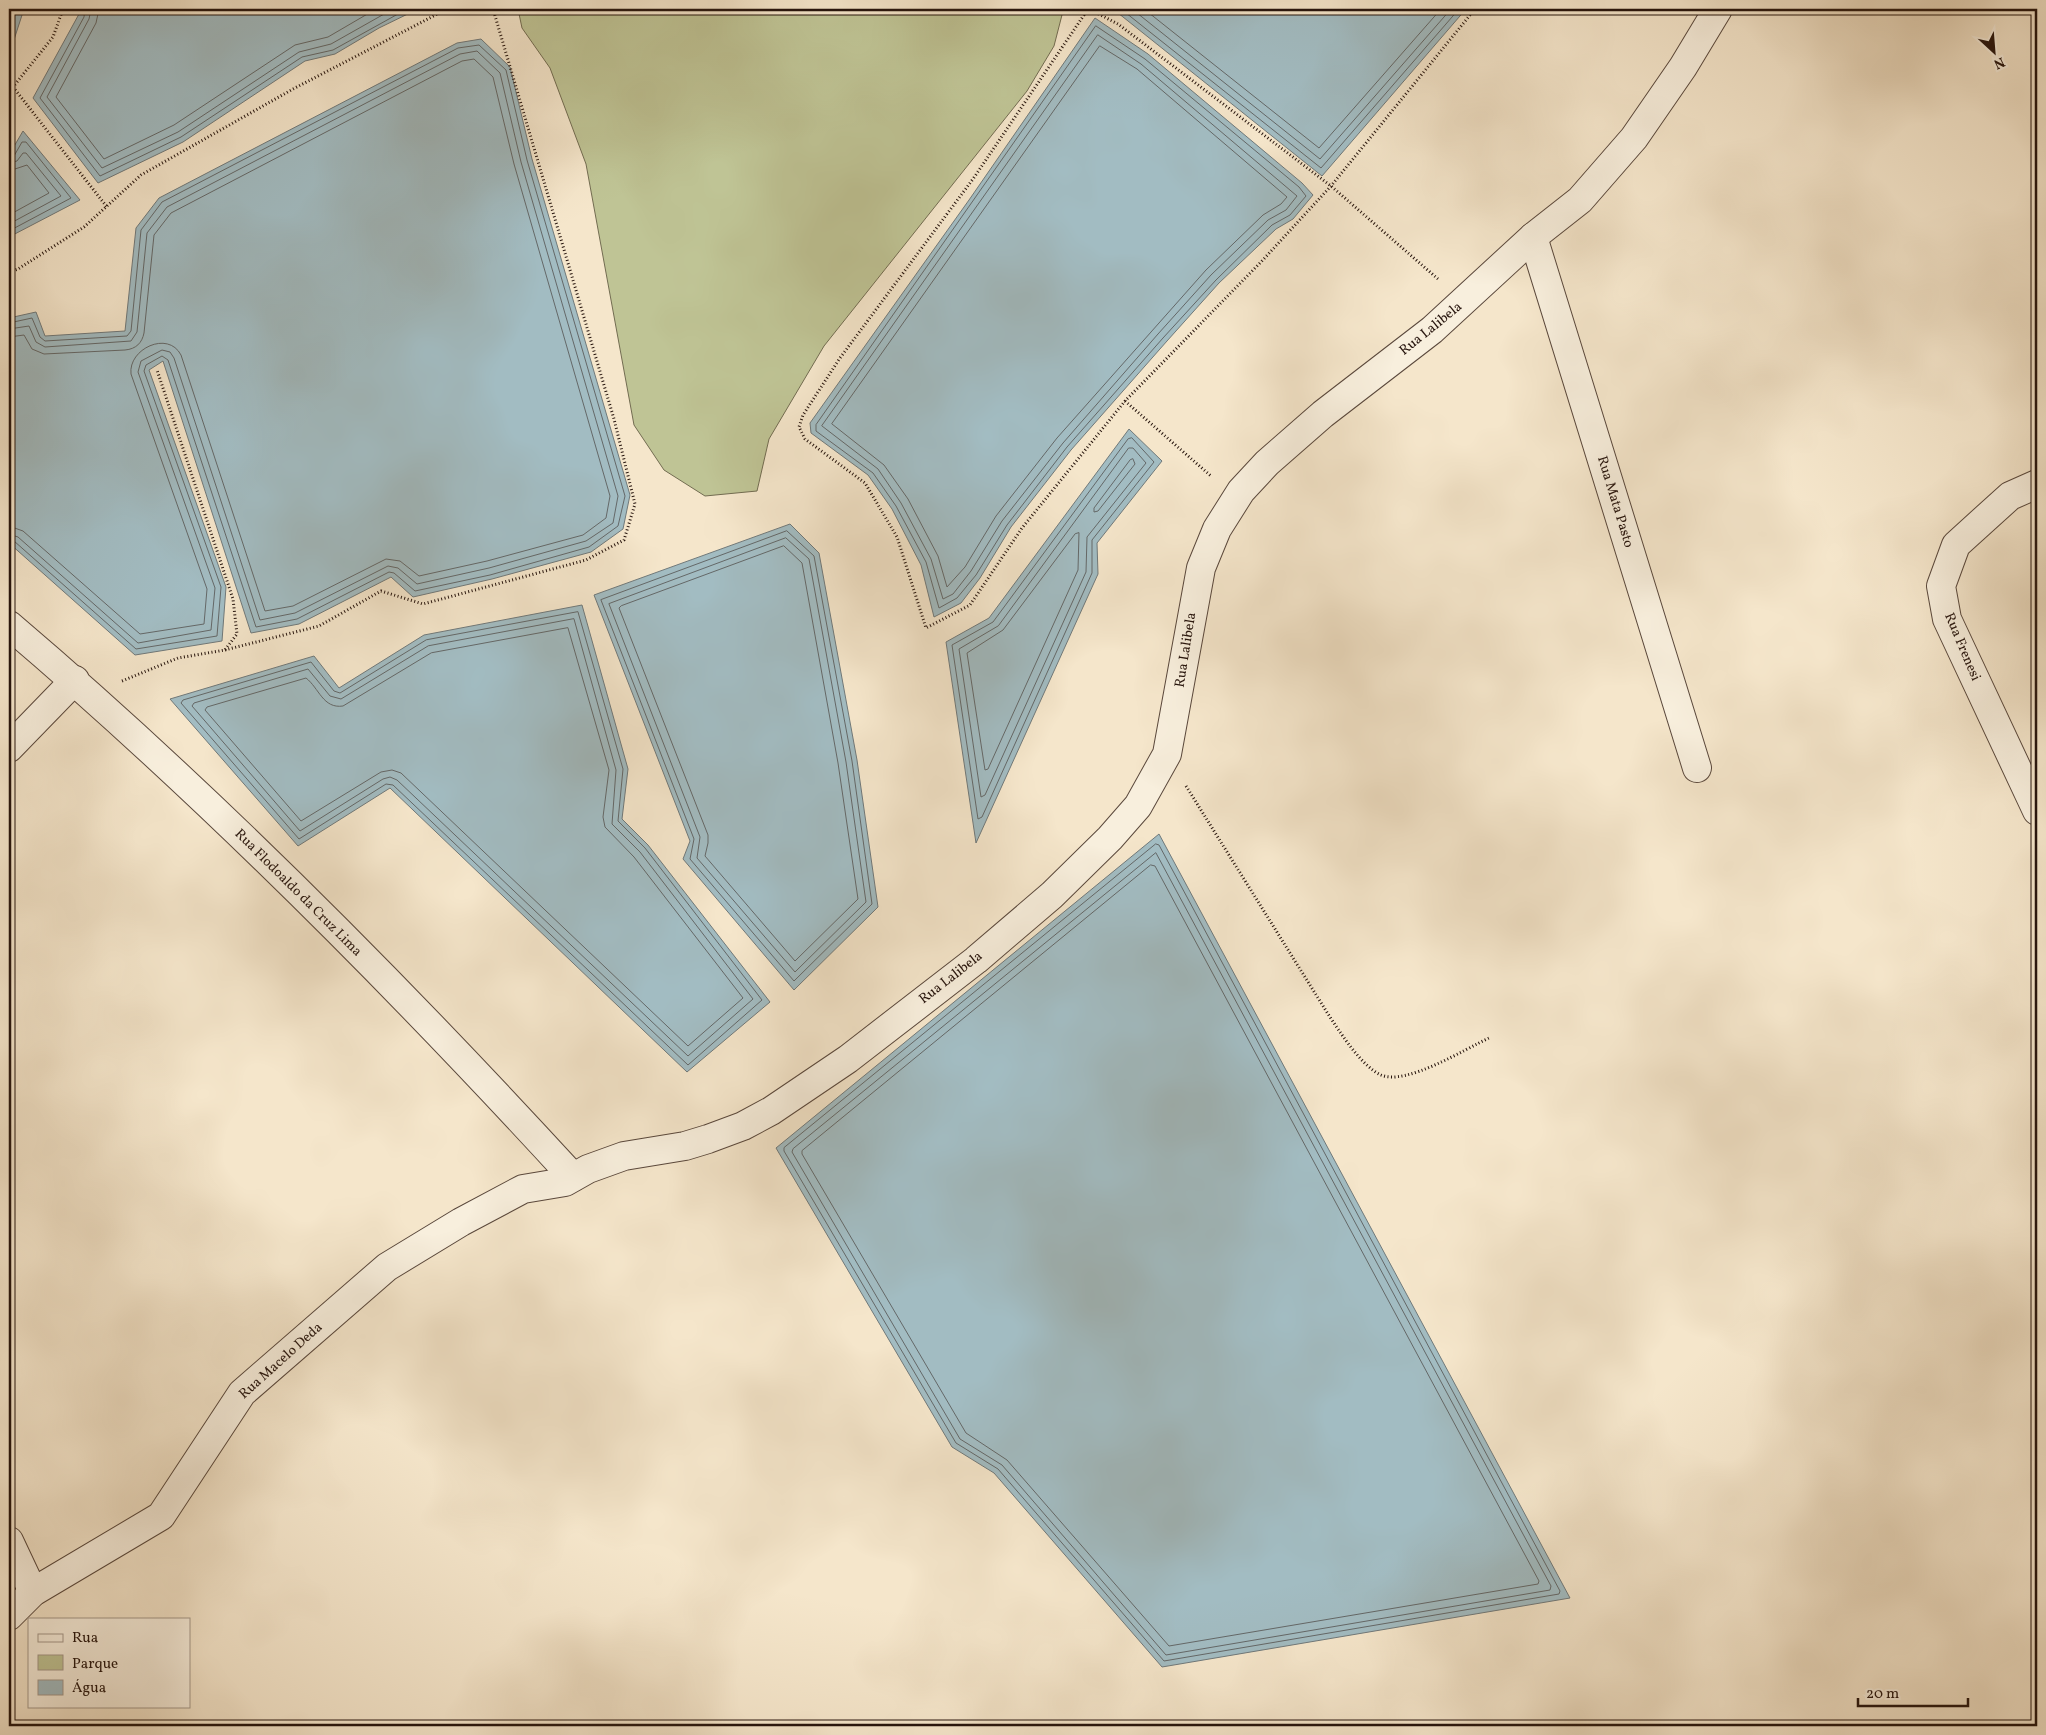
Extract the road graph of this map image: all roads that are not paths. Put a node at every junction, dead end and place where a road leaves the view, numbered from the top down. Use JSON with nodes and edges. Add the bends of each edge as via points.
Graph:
{"nodes":[{"id":1,"x":1718,"y":9,"type":"edge"},
{"id":2,"x":1533,"y":237,"type":"junction"},
{"id":3,"x":2037,"y":484,"type":"edge"},
{"id":4,"x":9,"y":625,"type":"edge"},
{"id":5,"x":83,"y":687,"type":"junction"},
{"id":6,"x":9,"y":748,"type":"edge"},
{"id":7,"x":1697,"y":768,"type":"dead end"},
{"id":8,"x":2037,"y":812,"type":"edge"},
{"id":9,"x":573,"y":1177,"type":"junction"},
{"id":10,"x":9,"y":1541,"type":"edge"},
{"id":11,"x":33,"y":1592,"type":"junction"},
{"id":12,"x":9,"y":1616,"type":"edge"}],
"edges":[{"from":1,"to":2,"type":"street","name":"Rua Lalibela","via":[[1634,138],[1580,200]]},
{"from":2,"to":7,"type":"street","name":"Rua Mata Pasto"},
{"from":2,"to":9,"type":"street","name":"Rua Lalibela","via":[[1464,302],[1267,463],[1236,499],[1217,529],[1201,568],[1167,754],[1138,806],[1110,838],[976,960],[848,1059],[771,1111],[743,1126],[685,1146],[624,1156]]},
{"from":3,"to":8,"type":"street","name":"Rua Frenesi","via":[[2010,496],[1956,545],[1941,586],[1947,619]]},
{"from":4,"to":5,"type":"street","name":"Rua Flodoaldo da Cruz Lima"},
{"from":5,"to":6,"type":"street"},
{"from":5,"to":9,"type":"street","name":"Rua Flodoaldo da Cruz Lima","via":[[352,946]]},
{"from":9,"to":11,"type":"street","name":"Rua Macelo Deda","via":[[565,1182],[522,1189],[387,1267],[242,1393],[161,1516]]},
{"from":10,"to":11,"type":"street"},
{"from":11,"to":12,"type":"street","name":"Rua Macelo Deda"}]}
